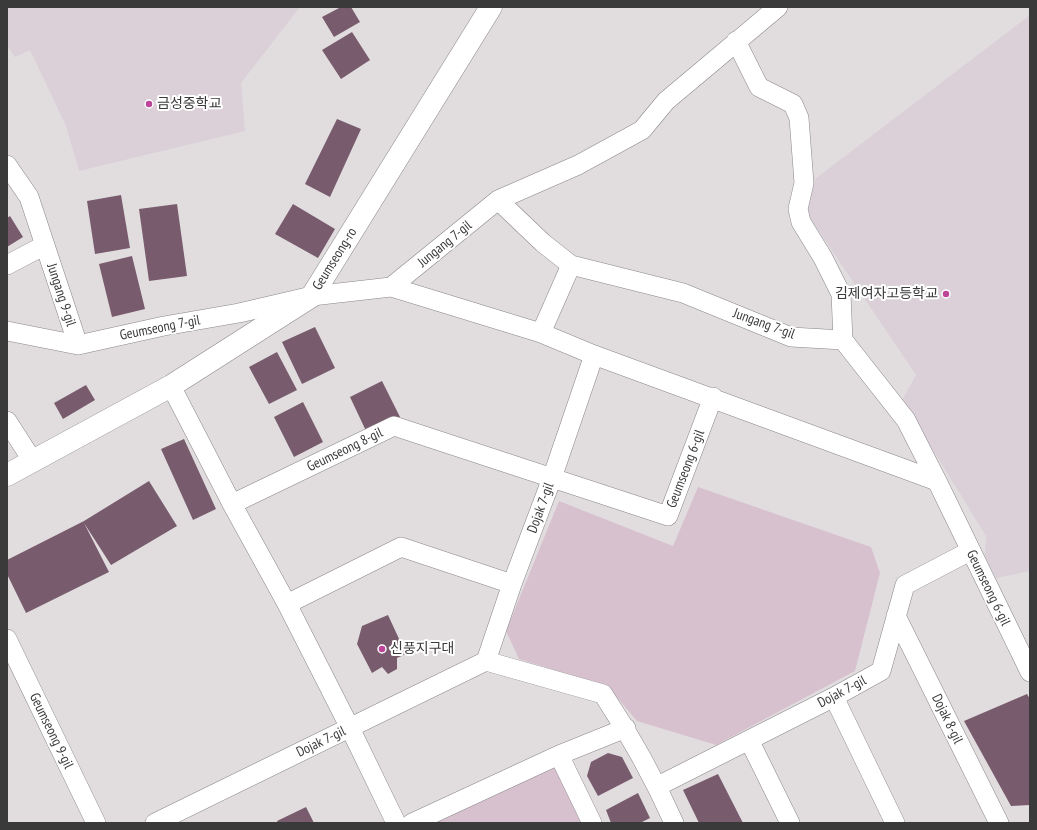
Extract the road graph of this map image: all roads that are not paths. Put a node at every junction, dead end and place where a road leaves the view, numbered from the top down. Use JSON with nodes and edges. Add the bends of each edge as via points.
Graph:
{"nodes":[{"id":1,"x":491,"y":7,"type":"edge"},
{"id":2,"x":769,"y":9,"type":"edge"},
{"id":3,"x":736,"y":41,"type":"junction"},
{"id":4,"x":7,"y":165,"type":"edge"},
{"id":5,"x":498,"y":200,"type":"junction"},
{"id":6,"x":45,"y":245,"type":"junction"},
{"id":7,"x":7,"y":265,"type":"edge"},
{"id":8,"x":571,"y":265,"type":"junction"},
{"id":9,"x":392,"y":287,"type":"junction"},
{"id":10,"x":312,"y":296,"type":"junction"},
{"id":11,"x":7,"y":331,"type":"edge"},
{"id":12,"x":540,"y":333,"type":"junction"},
{"id":13,"x":844,"y":340,"type":"junction"},
{"id":14,"x":78,"y":345,"type":"junction"},
{"id":15,"x":594,"y":355,"type":"junction"},
{"id":16,"x":171,"y":386,"type":"junction"},
{"id":17,"x":713,"y":397,"type":"junction"},
{"id":18,"x":7,"y":421,"type":"edge"},
{"id":19,"x":32,"y":460,"type":"junction"},
{"id":20,"x":7,"y":475,"type":"edge"},
{"id":21,"x":552,"y":478,"type":"junction"},
{"id":22,"x":937,"y":481,"type":"junction"},
{"id":23,"x":232,"y":504,"type":"junction"},
{"id":24,"x":970,"y":551,"type":"junction"},
{"id":25,"x":512,"y":584,"type":"junction"},
{"id":26,"x":287,"y":604,"type":"junction"},
{"id":27,"x":896,"y":616,"type":"junction"},
{"id":28,"x":7,"y":639,"type":"edge"},
{"id":29,"x":486,"y":661,"type":"junction"},
{"id":30,"x":1030,"y":672,"type":"edge"},
{"id":31,"x":834,"y":697,"type":"junction"},
{"id":32,"x":350,"y":728,"type":"junction"},
{"id":33,"x":626,"y":728,"type":"junction"},
{"id":34,"x":750,"y":740,"type":"junction"},
{"id":35,"x":560,"y":755,"type":"junction"},
{"id":36,"x":658,"y":786,"type":"junction"},
{"id":37,"x":96,"y":823,"type":"edge"},
{"id":38,"x":155,"y":823,"type":"edge"},
{"id":39,"x":396,"y":823,"type":"edge"},
{"id":40,"x":412,"y":823,"type":"edge"},
{"id":41,"x":592,"y":823,"type":"edge"},
{"id":42,"x":674,"y":823,"type":"edge"},
{"id":43,"x":790,"y":823,"type":"edge"},
{"id":44,"x":895,"y":823,"type":"edge"},
{"id":45,"x":999,"y":823,"type":"edge"}],
"edges":[{"from":1,"to":10,"type":"street","name":"Geumseong-ro"},
{"from":2,"to":3,"type":"street","name":"Jungang 7-gil"},
{"from":3,"to":5,"type":"street","name":"Jungang 7-gil","via":[[666,101],[642,130],[578,165]]},
{"from":3,"to":13,"type":"street","via":[[759,87],[793,104],[799,118],[804,183],[798,209],[801,222],[841,294]]},
{"from":4,"to":6,"type":"street","name":"Jungang 9-gil","via":[[30,197]]},
{"from":5,"to":8,"type":"street","name":"Jungang 7-gil","via":[[543,243]]},
{"from":5,"to":9,"type":"street","name":"Jungang 7-gil"},
{"from":6,"to":7,"type":"street","name":"Jungang 9-gil"},
{"from":6,"to":14,"type":"street","name":"Jungang 9-gil"},
{"from":8,"to":12,"type":"street"},
{"from":8,"to":13,"type":"street","name":"Jungang 7-gil","via":[[683,293],[791,336]]},
{"from":9,"to":10,"type":"street"},
{"from":9,"to":12,"type":"street"},
{"from":10,"to":14,"type":"street","name":"Geumseong 7-gil"},
{"from":10,"to":16,"type":"street","name":"Geumseong-ro"},
{"from":11,"to":14,"type":"street","name":"Geumseong 7-gil"},
{"from":12,"to":15,"type":"street"},
{"from":13,"to":22,"type":"street","name":"Geumseong 6-gil","via":[[906,420]]},
{"from":15,"to":17,"type":"street"},
{"from":15,"to":21,"type":"street","name":"Dojak 7-gil"},
{"from":16,"to":19,"type":"street","name":"Geumseong-ro"},
{"from":16,"to":23,"type":"street"},
{"from":17,"to":21,"type":"street","name":"Geumseong 6-gil","via":[[668,516]]},
{"from":17,"to":22,"type":"street"},
{"from":18,"to":19,"type":"street"},
{"from":19,"to":20,"type":"street","name":"Geumseong-ro"},
{"from":21,"to":23,"type":"street","name":"Geumseong 8-gil","via":[[394,426]]},
{"from":21,"to":25,"type":"street","name":"Dojak 7-gil"},
{"from":22,"to":24,"type":"street","name":"Geumseong 6-gil"},
{"from":23,"to":26,"type":"street"},
{"from":24,"to":27,"type":"street","name":"Dojak 7-gil","via":[[905,586]]},
{"from":24,"to":30,"type":"street","name":"Geumseong 6-gil"},
{"from":25,"to":26,"type":"street","via":[[401,547]]},
{"from":25,"to":29,"type":"street","name":"Dojak 7-gil"},
{"from":26,"to":32,"type":"street"},
{"from":27,"to":31,"type":"street","name":"Dojak 7-gil","via":[[881,671]]},
{"from":27,"to":45,"type":"street","name":"Dojak 8-gil"},
{"from":28,"to":37,"type":"street","name":"Geumseong 9-gil"},
{"from":29,"to":32,"type":"street","name":"Dojak 7-gil"},
{"from":29,"to":33,"type":"street","via":[[603,694]]},
{"from":31,"to":34,"type":"street","name":"Dojak 7-gil"},
{"from":31,"to":44,"type":"street"},
{"from":32,"to":38,"type":"street","name":"Dojak 7-gil"},
{"from":32,"to":39,"type":"street"},
{"from":33,"to":35,"type":"street"},
{"from":33,"to":36,"type":"street"},
{"from":34,"to":36,"type":"street","name":"Dojak 7-gil"},
{"from":34,"to":43,"type":"street"},
{"from":35,"to":40,"type":"street"},
{"from":35,"to":41,"type":"street"},
{"from":36,"to":42,"type":"street"}]}
